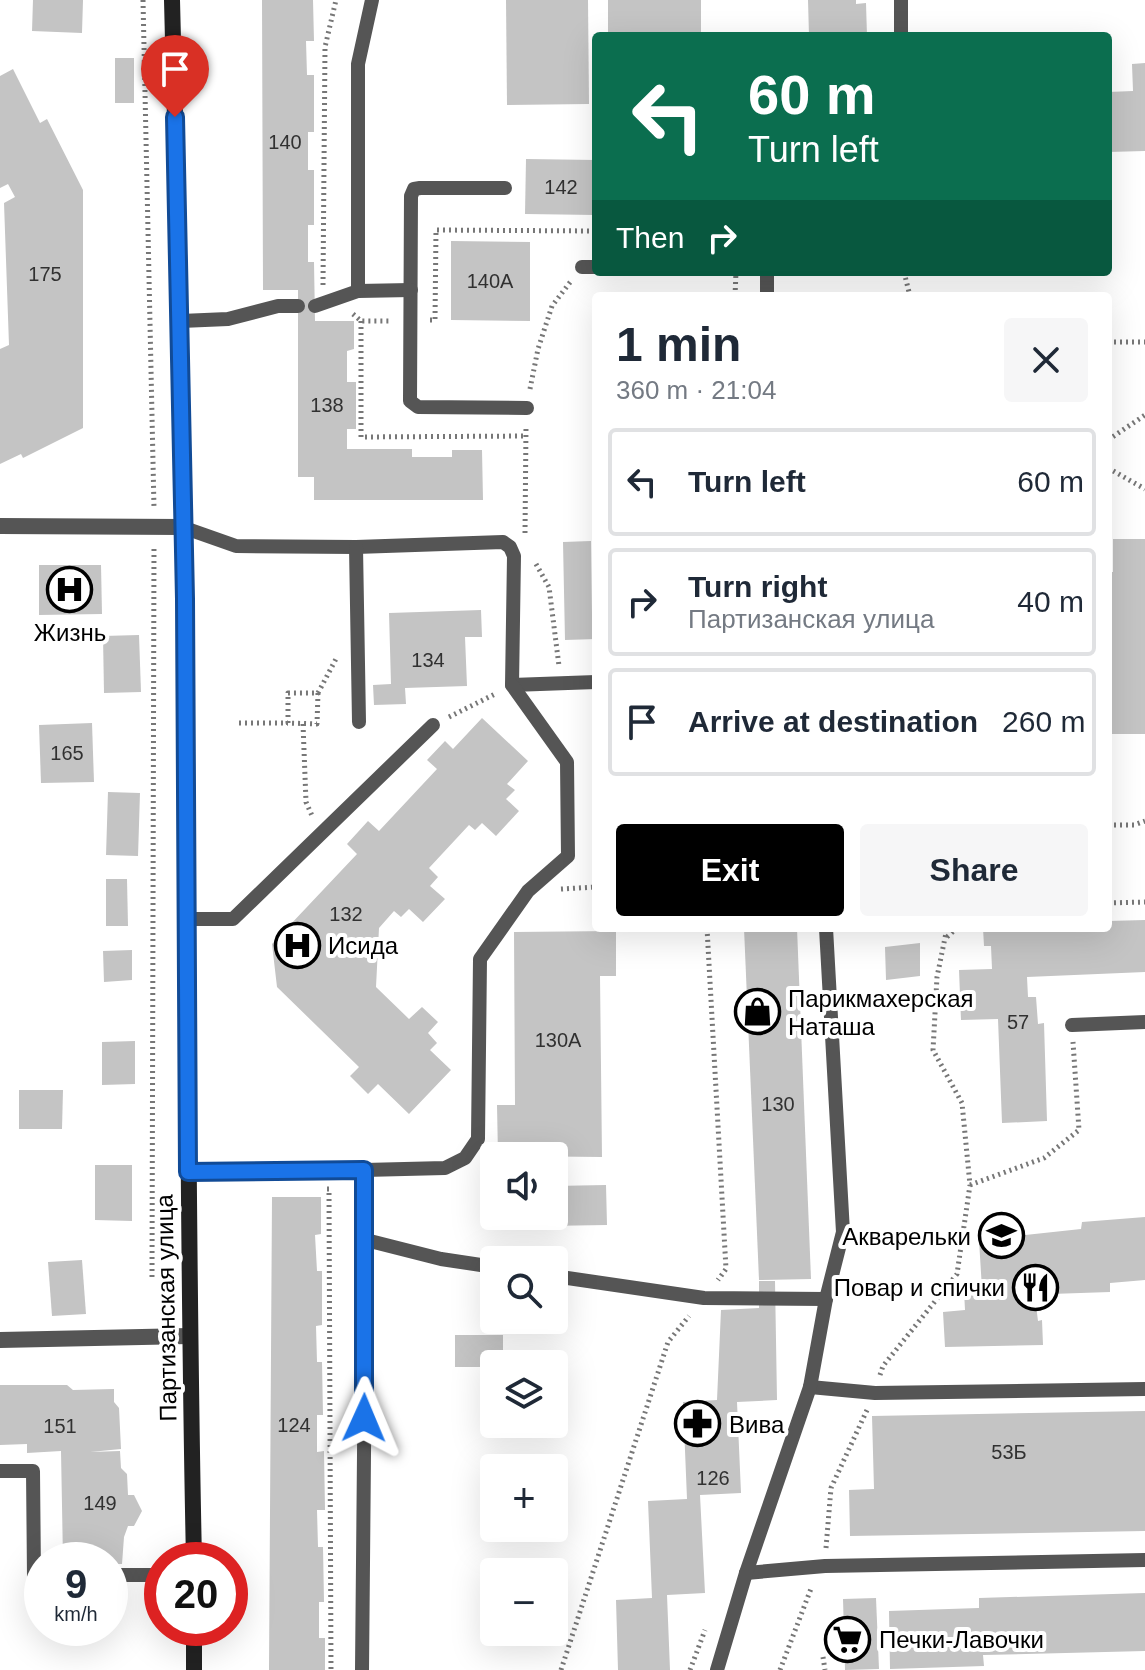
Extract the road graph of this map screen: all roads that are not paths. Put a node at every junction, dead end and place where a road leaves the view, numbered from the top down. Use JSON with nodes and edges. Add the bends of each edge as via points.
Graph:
{"nodes":[{"id":1,"x":172,"y":0,"type":"edge"},
{"id":2,"x":372,"y":0,"type":"edge"},
{"id":3,"x":901,"y":0,"type":"edge"},
{"id":4,"x":901,"y":32,"type":"edge"},
{"id":5,"x":505,"y":188,"type":"dead end"},
{"id":6,"x":411,"y":290,"type":"junction"},
{"id":7,"x":358,"y":291,"type":"junction"},
{"id":8,"x":298,"y":306,"type":"dead end"},
{"id":9,"x":315,"y":306,"type":"dead end"},
{"id":10,"x":181,"y":321,"type":"junction"},
{"id":11,"x":527,"y":408,"type":"road end"},
{"id":12,"x":0,"y":526,"type":"edge"},
{"id":13,"x":182,"y":527,"type":"junction"},
{"id":14,"x":356,"y":547,"type":"junction"},
{"id":15,"x":592,"y":682,"type":"edge"},
{"id":16,"x":512,"y":685,"type":"junction"},
{"id":17,"x":359,"y":722,"type":"dead end"},
{"id":18,"x":433,"y":725,"type":"road end"},
{"id":19,"x":186,"y":919,"type":"junction"},
{"id":20,"x":826,"y":932,"type":"edge"},
{"id":21,"x":1145,"y":1022,"type":"edge"},
{"id":22,"x":1072,"y":1025,"type":"road end"},
{"id":23,"x":364,"y":1170,"type":"junction"},
{"id":24,"x":188,"y":1172,"type":"junction"},
{"id":25,"x":366,"y":1240,"type":"junction"},
{"id":26,"x":480,"y":1265,"type":"edge"},
{"id":27,"x":568,"y":1278,"type":"edge"},
{"id":28,"x":826,"y":1299,"type":"junction"},
{"id":29,"x":189,"y":1336,"type":"junction"},
{"id":30,"x":0,"y":1340,"type":"edge"},
{"id":31,"x":810,"y":1387,"type":"junction"},
{"id":32,"x":1145,"y":1389,"type":"edge"},
{"id":33,"x":0,"y":1471,"type":"edge"},
{"id":34,"x":34,"y":1542,"type":"edge"},
{"id":35,"x":194,"y":1542,"type":"edge"},
{"id":36,"x":1145,"y":1560,"type":"edge"},
{"id":37,"x":746,"y":1573,"type":"junction"},
{"id":38,"x":194,"y":1646,"type":"edge"},
{"id":39,"x":194,"y":1670,"type":"edge"},
{"id":40,"x":362,"y":1670,"type":"edge"},
{"id":41,"x":717,"y":1670,"type":"edge"}],
"edges":[{"from":1,"to":10,"type":"main road","name":"Партизанская улица"},
{"from":2,"to":7,"type":"lane","via":[[358,64]]},
{"from":3,"to":4,"type":"lane"},
{"from":5,"to":6,"type":"lane","via":[[414,189]]},
{"from":6,"to":7,"type":"lane"},
{"from":6,"to":11,"type":"lane","via":[[413,405]]},
{"from":7,"to":9,"type":"lane"},
{"from":8,"to":10,"type":"lane"},
{"from":10,"to":13,"type":"main road","name":"Партизанская улица"},
{"from":12,"to":13,"type":"street"},
{"from":13,"to":14,"type":"lane","via":[[236,546]]},
{"from":13,"to":19,"type":"main road","name":"Партизанская улица"},
{"from":14,"to":16,"type":"lane","via":[[503,542],[510,547]]},
{"from":14,"to":17,"type":"lane"},
{"from":15,"to":16,"type":"lane"},
{"from":16,"to":23,"type":"lane","via":[[567,762],[568,856],[528,891],[480,959],[478,1139],[465,1158],[445,1168]]},
{"from":18,"to":19,"type":"lane","via":[[233,919]]},
{"from":19,"to":24,"type":"main road","name":"Партизанская улица"},
{"from":20,"to":28,"type":"lane","via":[[843,1232]]},
{"from":21,"to":22,"type":"lane"},
{"from":23,"to":24,"type":"lane"},
{"from":23,"to":25,"type":"lane"},
{"from":24,"to":29,"type":"main road","name":"Партизанская улица"},
{"from":25,"to":26,"type":"lane"},
{"from":25,"to":40,"type":"lane"},
{"from":27,"to":28,"type":"lane","via":[[704,1298]]},
{"from":28,"to":31,"type":"lane"},
{"from":29,"to":30,"type":"street"},
{"from":29,"to":35,"type":"main road","name":"Партизанская улица"},
{"from":31,"to":32,"type":"lane","via":[[875,1393]]},
{"from":31,"to":37,"type":"lane"},
{"from":33,"to":34,"type":"lane","via":[[33,1471]]},
{"from":36,"to":37,"type":"lane","via":[[825,1566]]},
{"from":37,"to":41,"type":"lane"},
{"from":38,"to":39,"type":"main road"}]}
